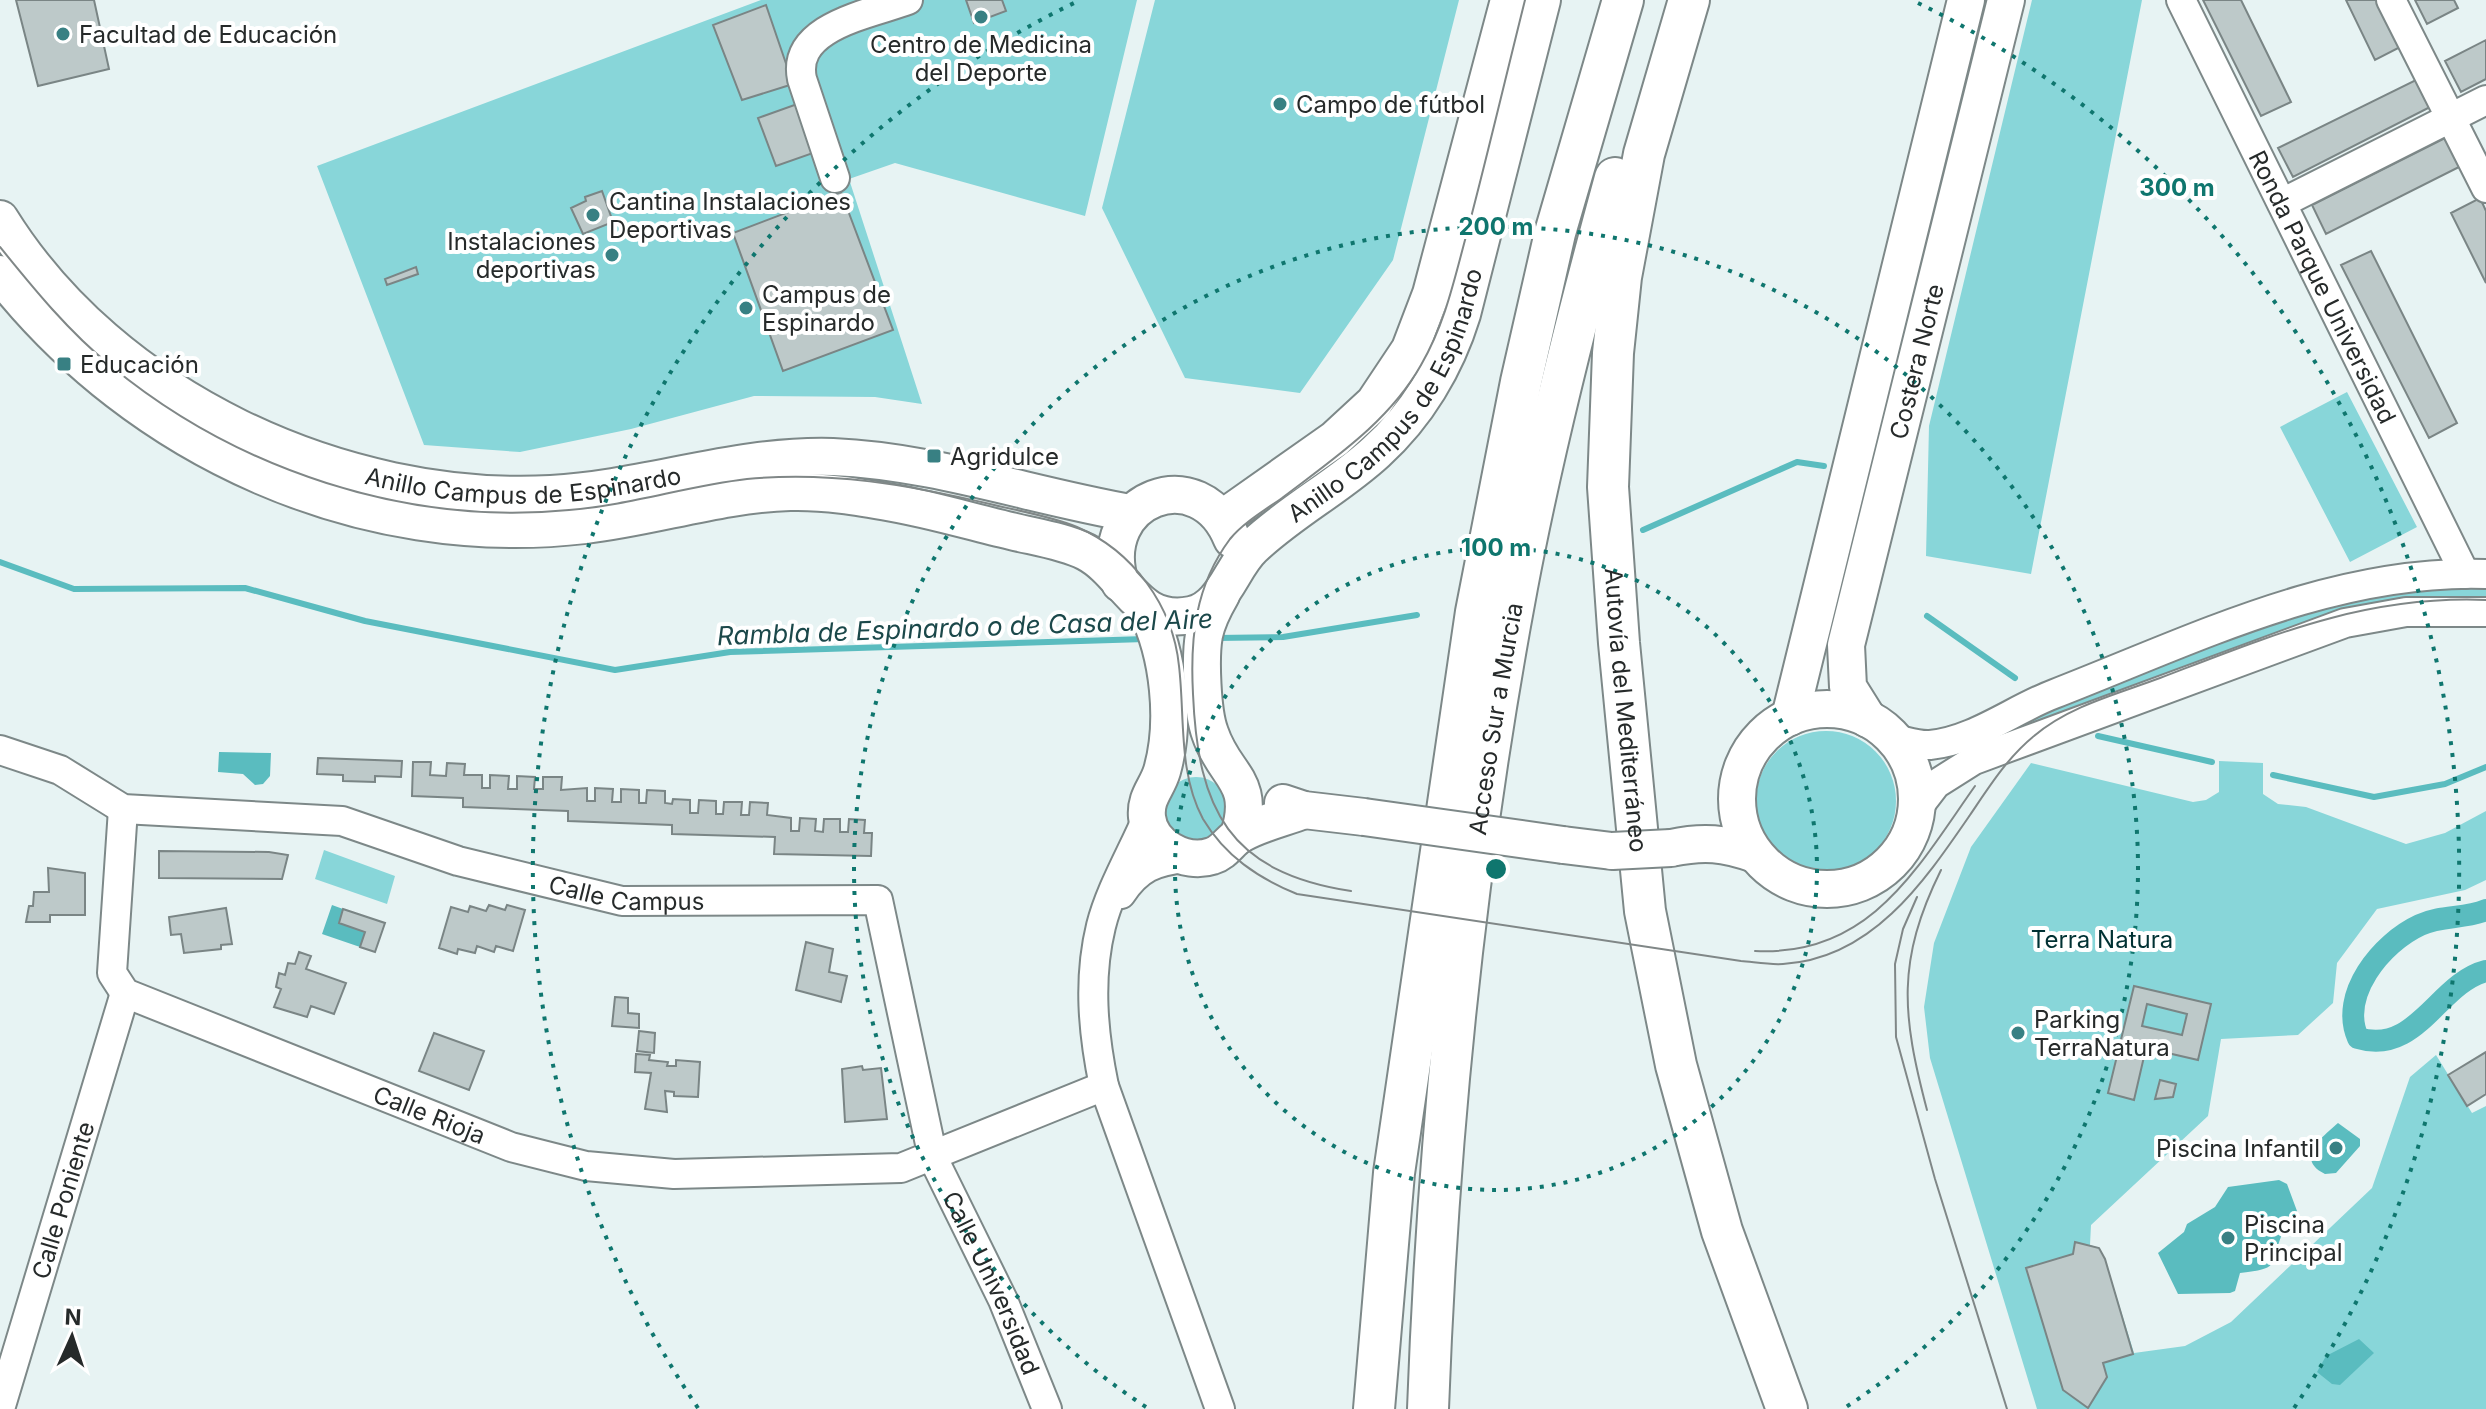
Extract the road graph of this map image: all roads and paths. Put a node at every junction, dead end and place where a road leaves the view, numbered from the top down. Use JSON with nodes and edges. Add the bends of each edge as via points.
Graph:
{"nodes":[{"id":1,"x":908,"y":0,"type":"edge"},
{"id":2,"x":1509,"y":0,"type":"edge"},
{"id":3,"x":1542,"y":0,"type":"edge"},
{"id":4,"x":1623,"y":0,"type":"edge"},
{"id":5,"x":1676,"y":0,"type":"edge"},
{"id":6,"x":1689,"y":0,"type":"edge"},
{"id":7,"x":1966,"y":0,"type":"edge"},
{"id":8,"x":2006,"y":0,"type":"edge"},
{"id":9,"x":2181,"y":0,"type":"edge"},
{"id":10,"x":2391,"y":0,"type":"edge"},
{"id":11,"x":871,"y":7,"type":"edge"},
{"id":12,"x":2486,"y":100,"type":"edge"},
{"id":13,"x":2449,"y":119,"type":"junction"},
{"id":14,"x":835,"y":178,"type":"dead end"},
{"id":15,"x":2486,"y":188,"type":"edge"},
{"id":16,"x":2282,"y":203,"type":"junction"},
{"id":17,"x":0,"y":219,"type":"edge"},
{"id":18,"x":0,"y":274,"type":"edge"},
{"id":19,"x":1130,"y":513,"type":"junction"},
{"id":20,"x":1223,"y":518,"type":"junction"},
{"id":21,"x":2476,"y":574,"type":"edge"},
{"id":22,"x":1120,"y":583,"type":"junction"},
{"id":23,"x":1226,"y":586,"type":"junction"},
{"id":24,"x":1146,"y":609,"type":"junction"},
{"id":25,"x":2486,"y":612,"type":"edge"},
{"id":26,"x":1790,"y":717,"type":"junction"},
{"id":27,"x":1881,"y":729,"type":"junction"},
{"id":28,"x":0,"y":750,"type":"edge"},
{"id":29,"x":1161,"y":773,"type":"junction"},
{"id":30,"x":1239,"y":784,"type":"junction"},
{"id":31,"x":1737,"y":789,"type":"junction"},
{"id":32,"x":123,"y":809,"type":"junction"},
{"id":33,"x":1304,"y":810,"type":"junction"},
{"id":34,"x":1916,"y":810,"type":"junction"},
{"id":35,"x":1147,"y":818,"type":"junction"},
{"id":36,"x":1239,"y":835,"type":"junction"},
{"id":37,"x":1686,"y":844,"type":"junction"},
{"id":38,"x":1755,"y":854,"type":"junction"},
{"id":39,"x":1185,"y":858,"type":"junction"},
{"id":40,"x":1101,"y":925,"type":"junction"},
{"id":41,"x":125,"y":993,"type":"junction"},
{"id":42,"x":1104,"y":1086,"type":"junction"},
{"id":43,"x":933,"y":1158,"type":"junction"},
{"id":44,"x":0,"y":1409,"type":"edge"},
{"id":45,"x":1047,"y":1409,"type":"edge"},
{"id":46,"x":1220,"y":1409,"type":"edge"},
{"id":47,"x":1374,"y":1409,"type":"edge"},
{"id":48,"x":1428,"y":1409,"type":"edge"},
{"id":49,"x":1787,"y":1409,"type":"edge"}],
"edges":[{"from":1,"to":11,"type":"street"},
{"from":2,"to":20,"type":"main road","name":"Anillo Campus de Espinardo","via":[[1431,294],[1410,349],[1374,403],[1335,439]]},
{"from":3,"to":23,"type":"main road","name":"Anillo Campus de Espinardo","via":[[1462,314],[1423,400],[1377,451],[1248,550]]},
{"from":4,"to":47,"type":"highway","via":[[1555,233],[1476,612],[1394,1173]]},
{"from":5,"to":48,"type":"highway","name":"Acceso Sur a Murcia","via":[[1628,131],[1592,261],[1517,586],[1484,787],[1451,1051],[1440,1158]]},
{"from":6,"to":49,"type":"highway","name":"Autovía del Mediterráneo","via":[[1644,154],[1615,338],[1608,460],[1619,643],[1645,911],[1676,1065],[1722,1231]]},
{"from":7,"to":26,"type":"main road","name":"Costera Norte"},
{"from":8,"to":27,"type":"main road","name":"Costera Norte","via":[[1846,645],[1848,687]]},
{"from":9,"to":16,"type":"street","name":"Ronda Parque Universidad"},
{"from":10,"to":13,"type":"street"},
{"from":11,"to":14,"type":"street","via":[[819,33],[799,63]]},
{"from":12,"to":13,"type":"street"},
{"from":13,"to":15,"type":"street"},
{"from":13,"to":16,"type":"street"},
{"from":16,"to":21,"type":"street","name":"Ronda Parque Universidad"},
{"from":17,"to":19,"type":"main road","name":"Anillo Campus de Espinardo","via":[[55,289],[162,382],[253,436],[363,474],[433,489],[551,494],[748,461],[831,457],[927,470]]},
{"from":18,"to":22,"type":"main road","name":"Anillo Campus de Espinardo","via":[[76,358],[158,422],[239,466],[343,508],[507,530],[583,525],[754,495],[828,493],[1052,541],[1088,553]]},
{"from":19,"to":20,"type":"main road","via":[[1147,501],[1187,496]]},
{"from":19,"to":22,"type":"main road","via":[[1114,549]]},
{"from":20,"to":23,"type":"main road","via":[[1236,556]]},
{"from":21,"to":27,"type":"street","via":[[2397,578],[2324,593],[2043,698],[1953,739],[1929,745]]},
{"from":22,"to":24,"type":"main road","name":"Anillo Campus de Espinardo"},
{"from":23,"to":24,"type":"main road","name":"Anillo Campus de Espinardo","via":[[1195,615],[1167,617]]},
{"from":23,"to":30,"type":"main road","via":[[1204,635],[1204,686],[1209,733]]},
{"from":24,"to":29,"type":"main road","via":[[1159,635],[1167,685]]},
{"from":25,"to":34,"type":"street","via":[[2406,612],[2317,632],[1974,760],[1936,784]]},
{"from":26,"to":27,"type":"main road","name":"Costera Norte","via":[[1816,709],[1843,710]]},
{"from":26,"to":31,"type":"main road","name":"Costera Norte","via":[[1753,746]]},
{"from":27,"to":34,"type":"main road","name":"Costera Norte","via":[[1912,772]]},
{"from":28,"to":32,"type":"street","via":[[60,770]]},
{"from":29,"to":30,"type":"main road","via":[[1187,760],[1217,763]]},
{"from":29,"to":35,"type":"main road","via":[[1148,794]]},
{"from":30,"to":33,"type":"main road"},
{"from":30,"to":36,"type":"main road","via":[[1246,811]]},
{"from":31,"to":37,"type":"main road","via":[[1718,828]]},
{"from":31,"to":38,"type":"main road","name":"Costera Norte","via":[[1743,834]]},
{"from":32,"to":41,"type":"street","via":[[112,973]]},
{"from":32,"to":43,"type":"street","name":"Calle Campus","via":[[342,821],[458,861],[622,901],[878,900]]},
{"from":33,"to":36,"type":"main road"},
{"from":33,"to":37,"type":"main road","bridge":true,"via":[[1612,851]]},
{"from":34,"to":38,"type":"main road","name":"Costera Norte","via":[[1908,837],[1893,860],[1879,873],[1846,887],[1792,882]]},
{"from":35,"to":39,"type":"main road","via":[[1163,846]]},
{"from":35,"to":40,"type":"street"},
{"from":36,"to":39,"type":"main road","via":[[1209,857]]},
{"from":37,"to":38,"type":"main road","via":[[1722,843]]},
{"from":39,"to":40,"type":"street","via":[[1159,861],[1134,874]]},
{"from":40,"to":42,"type":"street","via":[[1092,988]]},
{"from":41,"to":43,"type":"street","name":"Calle Rioja","via":[[511,1147],[586,1166],[674,1174],[844,1171],[901,1168]]},
{"from":41,"to":44,"type":"street","name":"Calle Poniente"},
{"from":42,"to":43,"type":"street","name":"Calle Rioja"},
{"from":42,"to":46,"type":"street"},
{"from":43,"to":45,"type":"street","name":"Calle Universidad","via":[[1003,1300]]}]}
